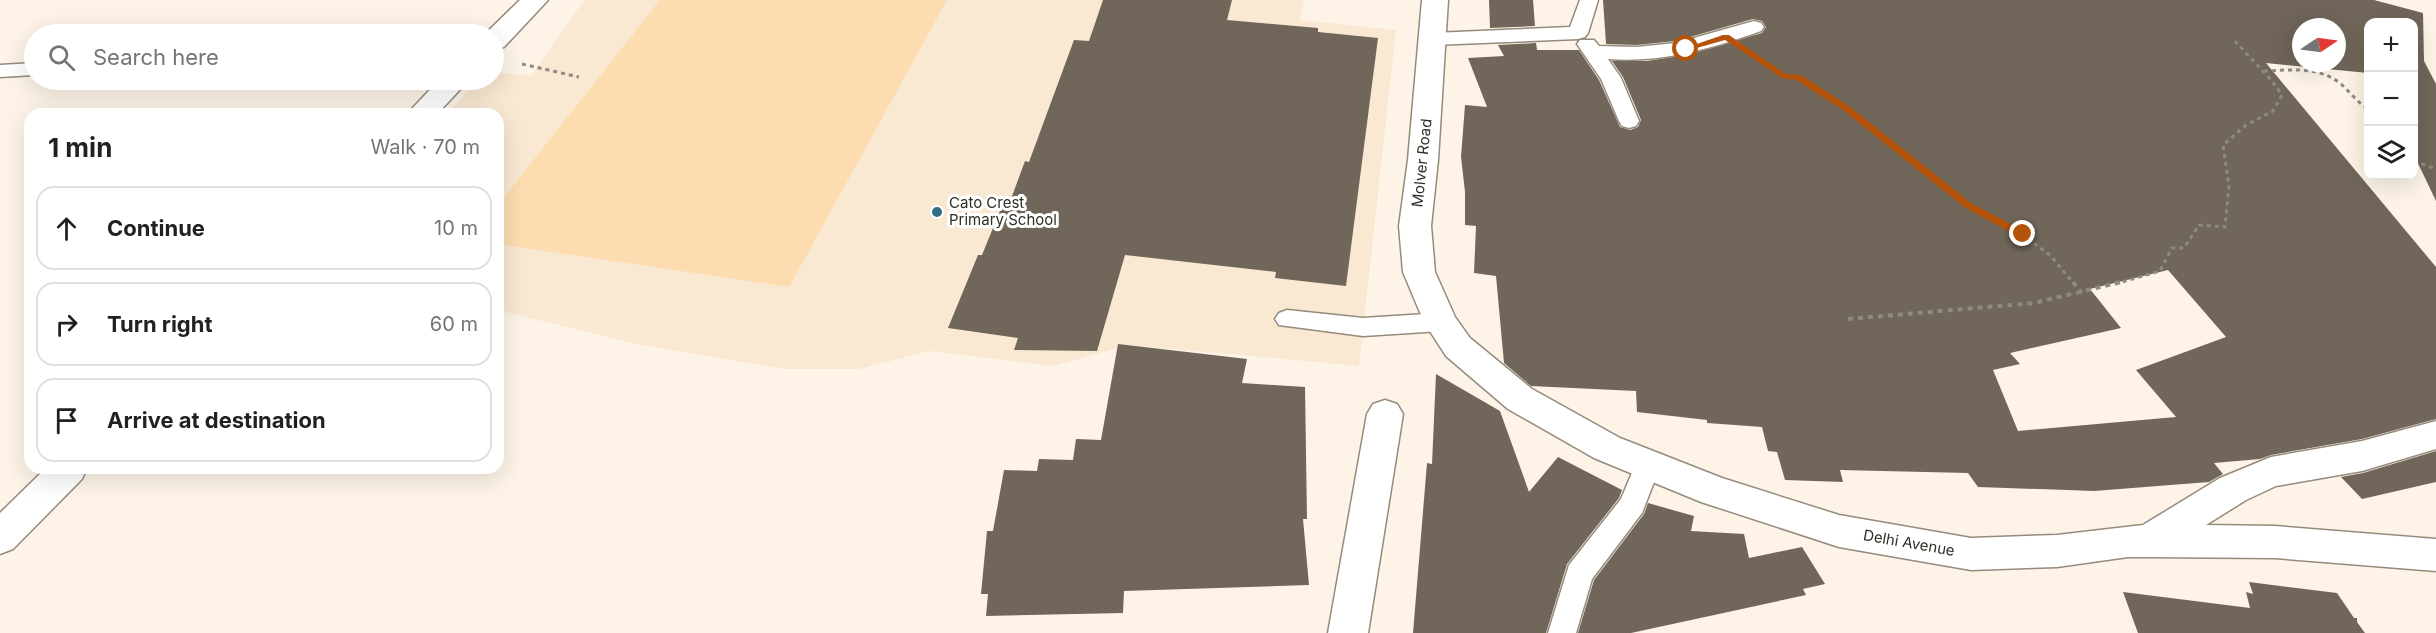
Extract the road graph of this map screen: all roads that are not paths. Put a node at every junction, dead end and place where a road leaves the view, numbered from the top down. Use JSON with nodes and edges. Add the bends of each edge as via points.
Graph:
{"nodes":[{"id":1,"x":535,"y":0,"type":"edge"},
{"id":2,"x":1435,"y":0,"type":"edge"},
{"id":3,"x":1589,"y":0,"type":"edge"},
{"id":4,"x":1754,"y":27,"type":"dead end"},
{"id":5,"x":504,"y":31,"type":"edge"},
{"id":6,"x":1578,"y":33,"type":"junction"},
{"id":7,"x":1433,"y":39,"type":"junction"},
{"id":8,"x":1594,"y":52,"type":"junction"},
{"id":9,"x":24,"y":70,"type":"edge"},
{"id":10,"x":0,"y":71,"type":"edge"},
{"id":11,"x":445,"y":90,"type":"edge"},
{"id":12,"x":427,"y":108,"type":"edge"},
{"id":13,"x":1629,"y":121,"type":"dead end"},
{"id":14,"x":1287,"y":319,"type":"dead end"},
{"id":15,"x":1441,"y":322,"type":"junction"},
{"id":16,"x":1386,"y":414,"type":"dead end"},
{"id":17,"x":2436,"y":435,"type":"edge"},
{"id":18,"x":1648,"y":464,"type":"junction"},
{"id":19,"x":63,"y":474,"type":"edge"},
{"id":20,"x":0,"y":538,"type":"edge"},
{"id":21,"x":2149,"y":541,"type":"junction"},
{"id":22,"x":2436,"y":555,"type":"edge"},
{"id":23,"x":1562,"y":632,"type":"edge"},
{"id":24,"x":1348,"y":633,"type":"edge"}],
"edges":[{"from":1,"to":5,"type":"street"},
{"from":2,"to":7,"type":"street","name":"Molver Road"},
{"from":3,"to":6,"type":"lane"},
{"from":4,"to":8,"type":"lane","via":[[1686,49],[1626,55]]},
{"from":6,"to":7,"type":"lane"},
{"from":6,"to":8,"type":"lane"},
{"from":7,"to":15,"type":"street","name":"Molver Road","via":[[1415,226],[1419,273]]},
{"from":8,"to":13,"type":"lane","via":[[1611,78]]},
{"from":9,"to":10,"type":"lane"},
{"from":11,"to":12,"type":"street"},
{"from":14,"to":15,"type":"lane","via":[[1363,327]]},
{"from":15,"to":18,"type":"street","name":"Delhi Avenue","via":[[1458,347],[1520,399],[1607,448]]},
{"from":16,"to":24,"type":"street"},
{"from":17,"to":21,"type":"street","via":[[2362,456],[2271,471],[2233,489]]},
{"from":18,"to":21,"type":"street","name":"Delhi Avenue","via":[[1714,491],[1839,531],[1971,554]]},
{"from":18,"to":23,"type":"lane","via":[[1632,505],[1579,574]]},
{"from":19,"to":20,"type":"street"},
{"from":21,"to":22,"type":"street","name":"Delhi Avenue","via":[[2275,542]]}]}
